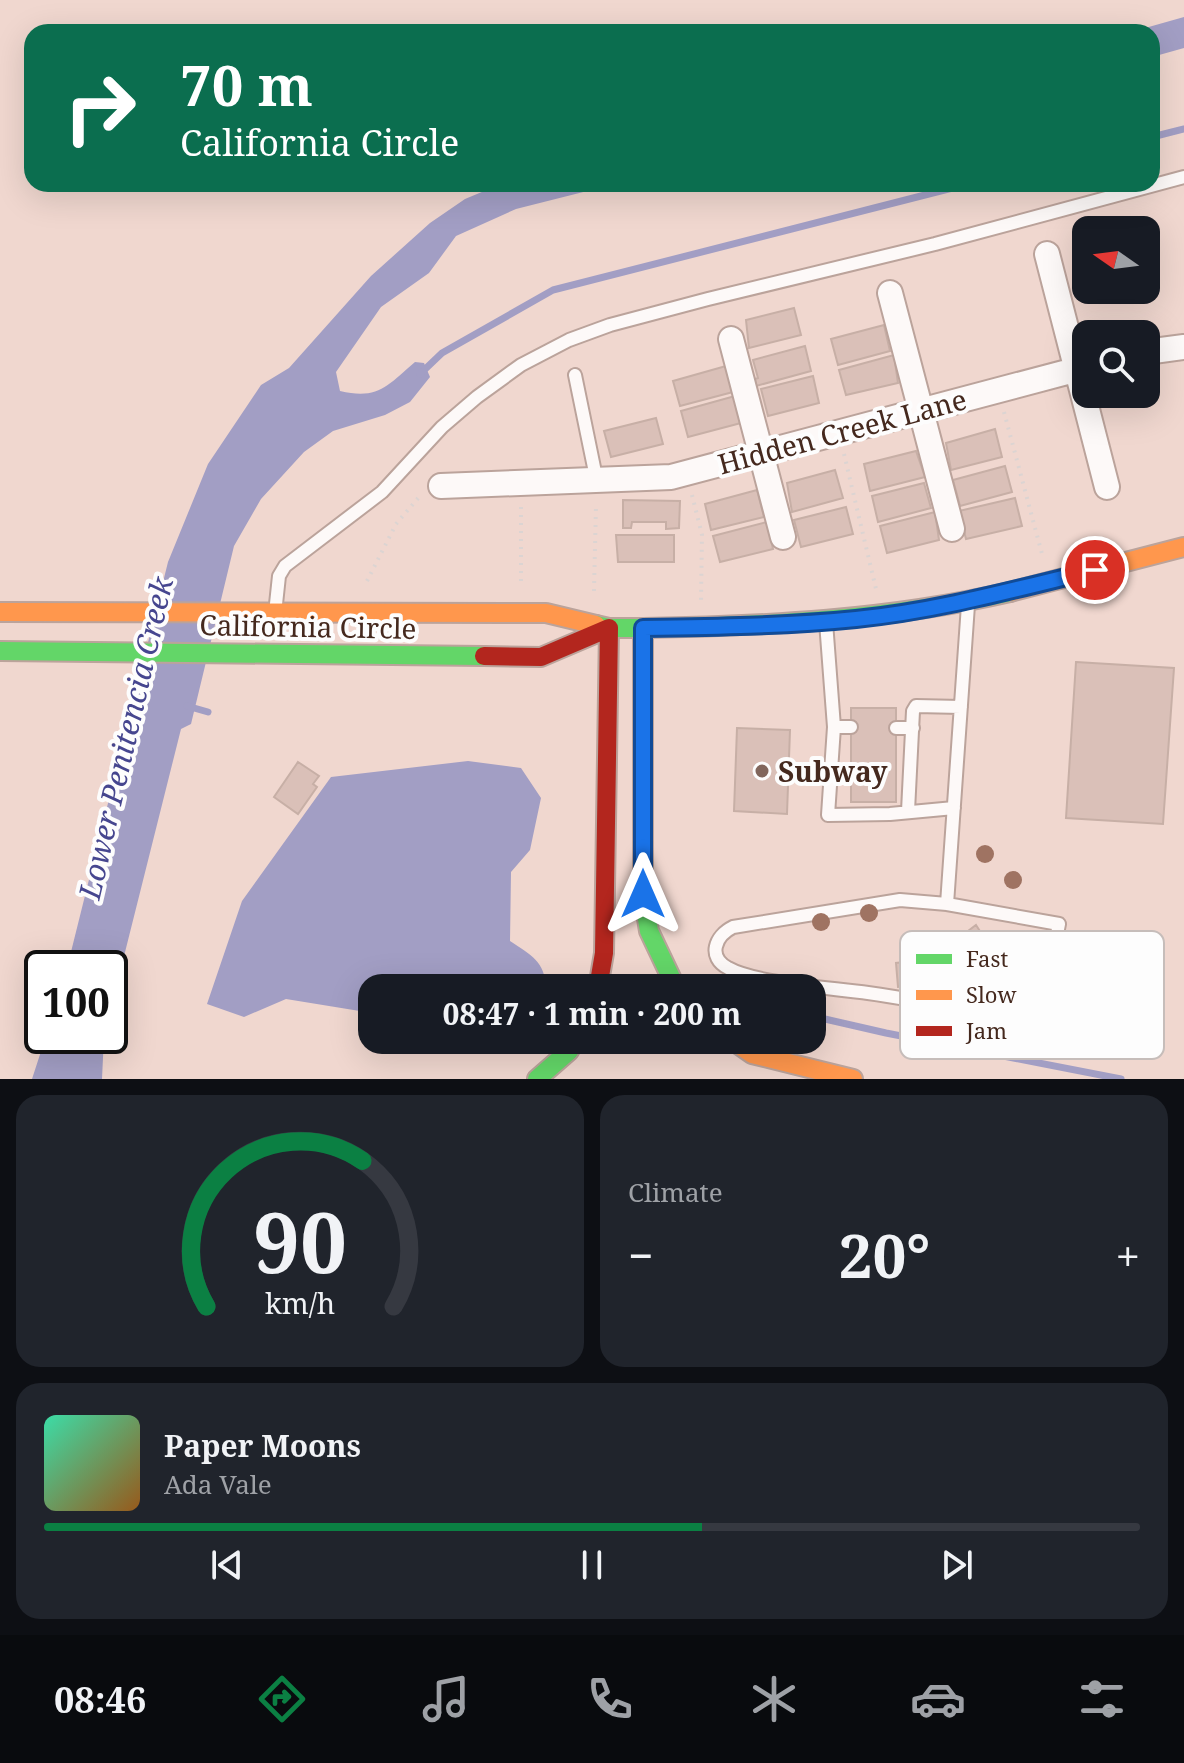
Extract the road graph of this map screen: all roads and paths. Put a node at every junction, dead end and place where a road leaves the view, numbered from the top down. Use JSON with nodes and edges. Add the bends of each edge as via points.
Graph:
{"nodes":[{"id":1,"x":1184,"y":177,"type":"edge"},
{"id":2,"x":1160,"y":183,"type":"edge"},
{"id":3,"x":1128,"y":192,"type":"edge"},
{"id":4,"x":1047,"y":254,"type":"dead end"},
{"id":5,"x":890,"y":293,"type":"dead end"},
{"id":6,"x":731,"y":339,"type":"dead end"},
{"id":7,"x":1072,"y":339,"type":"edge"},
{"id":8,"x":1184,"y":347,"type":"edge"},
{"id":9,"x":1160,"y":350,"type":"edge"},
{"id":10,"x":1072,"y":371,"type":"edge"},
{"id":11,"x":575,"y":375,"type":"dead end"},
{"id":12,"x":998,"y":391,"type":"junction"},
{"id":13,"x":1090,"y":408,"type":"edge"},
{"id":14,"x":921,"y":411,"type":"junction"},
{"id":15,"x":839,"y":432,"type":"junction"},
{"id":16,"x":762,"y":452,"type":"junction"},
{"id":17,"x":686,"y":473,"type":"junction"},
{"id":18,"x":597,"y":482,"type":"junction"},
{"id":19,"x":521,"y":484,"type":"junction"},
{"id":20,"x":441,"y":486,"type":"joint"},
{"id":21,"x":1107,"y":487,"type":"dead end"},
{"id":22,"x":952,"y":529,"type":"dead end"},
{"id":23,"x":783,"y":537,"type":"dead end"},
{"id":24,"x":1184,"y":547,"type":"edge"},
{"id":25,"x":1050,"y":581,"type":"junction"},
{"id":26,"x":968,"y":601,"type":"junction"},
{"id":27,"x":275,"y":611,"type":"junction"},
{"id":28,"x":0,"y":612,"type":"edge"},
{"id":29,"x":358,"y":612,"type":"junction"},
{"id":30,"x":521,"y":613,"type":"junction"},
{"id":31,"x":882,"y":615,"type":"junction"},
{"id":32,"x":826,"y":621,"type":"junction"},
{"id":33,"x":601,"y":626,"type":"junction"},
{"id":34,"x":701,"y":627,"type":"junction"},
{"id":35,"x":643,"y":628,"type":"junction"},
{"id":36,"x":0,"y":651,"type":"edge"},
{"id":37,"x":961,"y":707,"type":"junction"},
{"id":38,"x":834,"y":727,"type":"junction"},
{"id":39,"x":851,"y":727,"type":"dead end"},
{"id":40,"x":896,"y":728,"type":"dead end"},
{"id":41,"x":913,"y":728,"type":"junction"},
{"id":42,"x":954,"y":808,"type":"junction"},
{"id":43,"x":908,"y":811,"type":"junction"},
{"id":44,"x":947,"y":904,"type":"junction"},
{"id":45,"x":1058,"y":931,"type":"edge"},
{"id":46,"x":600,"y":974,"type":"edge"},
{"id":47,"x":669,"y":974,"type":"edge"},
{"id":48,"x":900,"y":998,"type":"edge"},
{"id":49,"x":566,"y":1054,"type":"edge"},
{"id":50,"x":752,"y":1054,"type":"edge"},
{"id":51,"x":537,"y":1079,"type":"edge"},
{"id":52,"x":853,"y":1079,"type":"edge"}],
"edges":[{"from":1,"to":2,"type":"lane"},
{"from":3,"to":27,"type":"lane","via":[[708,299],[569,340],[521,365],[477,397],[382,492],[285,566]]},
{"from":4,"to":7,"type":"street"},
{"from":5,"to":14,"type":"street"},
{"from":6,"to":16,"type":"street"},
{"from":8,"to":9,"type":"street"},
{"from":10,"to":12,"type":"street","name":"Hidden Creek Lane"},
{"from":11,"to":18,"type":"lane"},
{"from":12,"to":14,"type":"street","name":"Hidden Creek Lane"},
{"from":12,"to":25,"type":"path"},
{"from":13,"to":21,"type":"street"},
{"from":14,"to":15,"type":"street","name":"Hidden Creek Lane"},
{"from":14,"to":22,"type":"street"},
{"from":15,"to":16,"type":"street","name":"Hidden Creek Lane"},
{"from":15,"to":31,"type":"path"},
{"from":16,"to":17,"type":"street","name":"Hidden Creek Lane"},
{"from":16,"to":23,"type":"street"},
{"from":17,"to":18,"type":"street","name":"Hidden Creek Lane"},
{"from":17,"to":34,"type":"path","via":[[702,535]]},
{"from":18,"to":19,"type":"street","name":"Hidden Creek Lane"},
{"from":18,"to":33,"type":"path"},
{"from":19,"to":20,"type":"street","name":"Hidden Creek Lane"},
{"from":19,"to":30,"type":"path"},
{"from":20,"to":29,"type":"path","via":[[427,488],[396,524]]},
{"from":24,"to":25,"type":"main road","name":"California Circle"},
{"from":25,"to":26,"type":"main road","name":"California Circle"},
{"from":26,"to":31,"type":"main road","name":"California Circle"},
{"from":26,"to":37,"type":"lane"},
{"from":27,"to":28,"type":"main road","name":"California Circle"},
{"from":27,"to":29,"type":"main road","name":"California Circle"},
{"from":29,"to":30,"type":"main road","name":"California Circle"},
{"from":30,"to":33,"type":"main road","name":"California Circle","via":[[546,613]]},
{"from":31,"to":32,"type":"main road","name":"California Circle"},
{"from":32,"to":34,"type":"main road","name":"California Circle"},
{"from":32,"to":38,"type":"lane"},
{"from":33,"to":35,"type":"main road","name":"California Circle"},
{"from":33,"to":36,"type":"main road","name":"California Circle","via":[[541,657]]},
{"from":33,"to":46,"type":"main road"},
{"from":34,"to":35,"type":"main road","name":"California Circle"},
{"from":35,"to":47,"type":"main road","via":[[643,894],[649,931]]},
{"from":37,"to":41,"type":"lane","via":[[916,706]]},
{"from":37,"to":42,"type":"lane"},
{"from":38,"to":39,"type":"lane"},
{"from":38,"to":43,"type":"lane","via":[[828,815]]},
{"from":40,"to":41,"type":"lane"},
{"from":41,"to":43,"type":"lane"},
{"from":42,"to":43,"type":"lane"},
{"from":42,"to":44,"type":"lane"},
{"from":44,"to":45,"type":"lane","via":[[1059,924]]},
{"from":44,"to":48,"type":"lane","via":[[900,900],[733,927],[714,947],[729,969]]},
{"from":49,"to":51,"type":"main road"},
{"from":50,"to":52,"type":"main road"}]}
